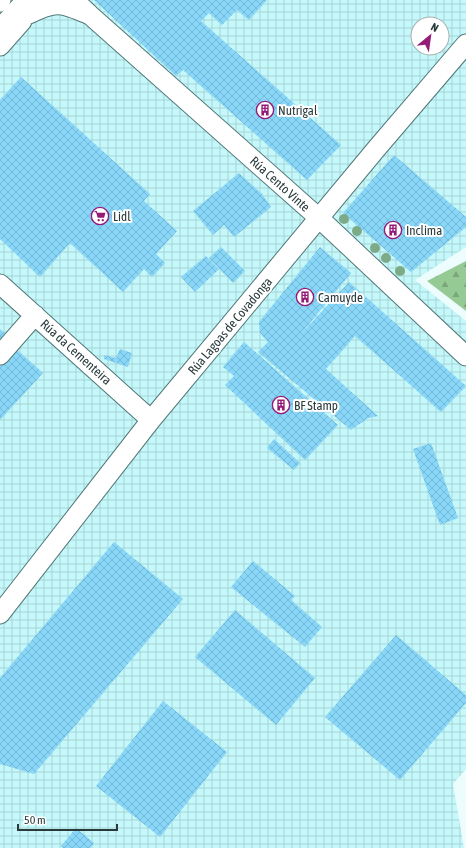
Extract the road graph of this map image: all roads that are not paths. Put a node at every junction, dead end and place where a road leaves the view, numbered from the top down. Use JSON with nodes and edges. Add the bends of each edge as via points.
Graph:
{"nodes":[{"id":1,"x":41,"y":0,"type":"edge"},
{"id":2,"x":74,"y":0,"type":"edge"},
{"id":3,"x":24,"y":5,"type":"edge"},
{"id":4,"x":90,"y":16,"type":"junction"},
{"id":5,"x":0,"y":18,"type":"edge"},
{"id":6,"x":0,"y":31,"type":"edge"},
{"id":7,"x":466,"y":44,"type":"edge"},
{"id":8,"x":0,"y":46,"type":"edge"},
{"id":9,"x":320,"y":218,"type":"junction"},
{"id":10,"x":0,"y":284,"type":"edge"},
{"id":11,"x":35,"y":315,"type":"junction"},
{"id":12,"x":0,"y":355,"type":"edge"},
{"id":13,"x":466,"y":356,"type":"edge"},
{"id":14,"x":151,"y":420,"type":"junction"},
{"id":15,"x":0,"y":614,"type":"edge"}],
"edges":[{"from":1,"to":3,"type":"street"},
{"from":2,"to":4,"type":"street"},
{"from":3,"to":4,"type":"street","via":[[45,6],[63,3]]},
{"from":3,"to":5,"type":"main road"},
{"from":3,"to":6,"type":"main road"},
{"from":3,"to":8,"type":"street"},
{"from":4,"to":9,"type":"street","name":"Rúa Cento Vinte"},
{"from":7,"to":9,"type":"street","name":"Rúa Lagoas de Covadonga"},
{"from":9,"to":13,"type":"street","name":"Rúa Cento Vinte"},
{"from":9,"to":14,"type":"street","name":"Rúa Lagoas de Covadonga"},
{"from":10,"to":11,"type":"street","name":"Rúa da Cementeira"},
{"from":11,"to":12,"type":"street"},
{"from":11,"to":14,"type":"street","name":"Rúa da Cementeira"},
{"from":14,"to":15,"type":"street","name":"Rúa Lagoas de Covadonga"}]}
